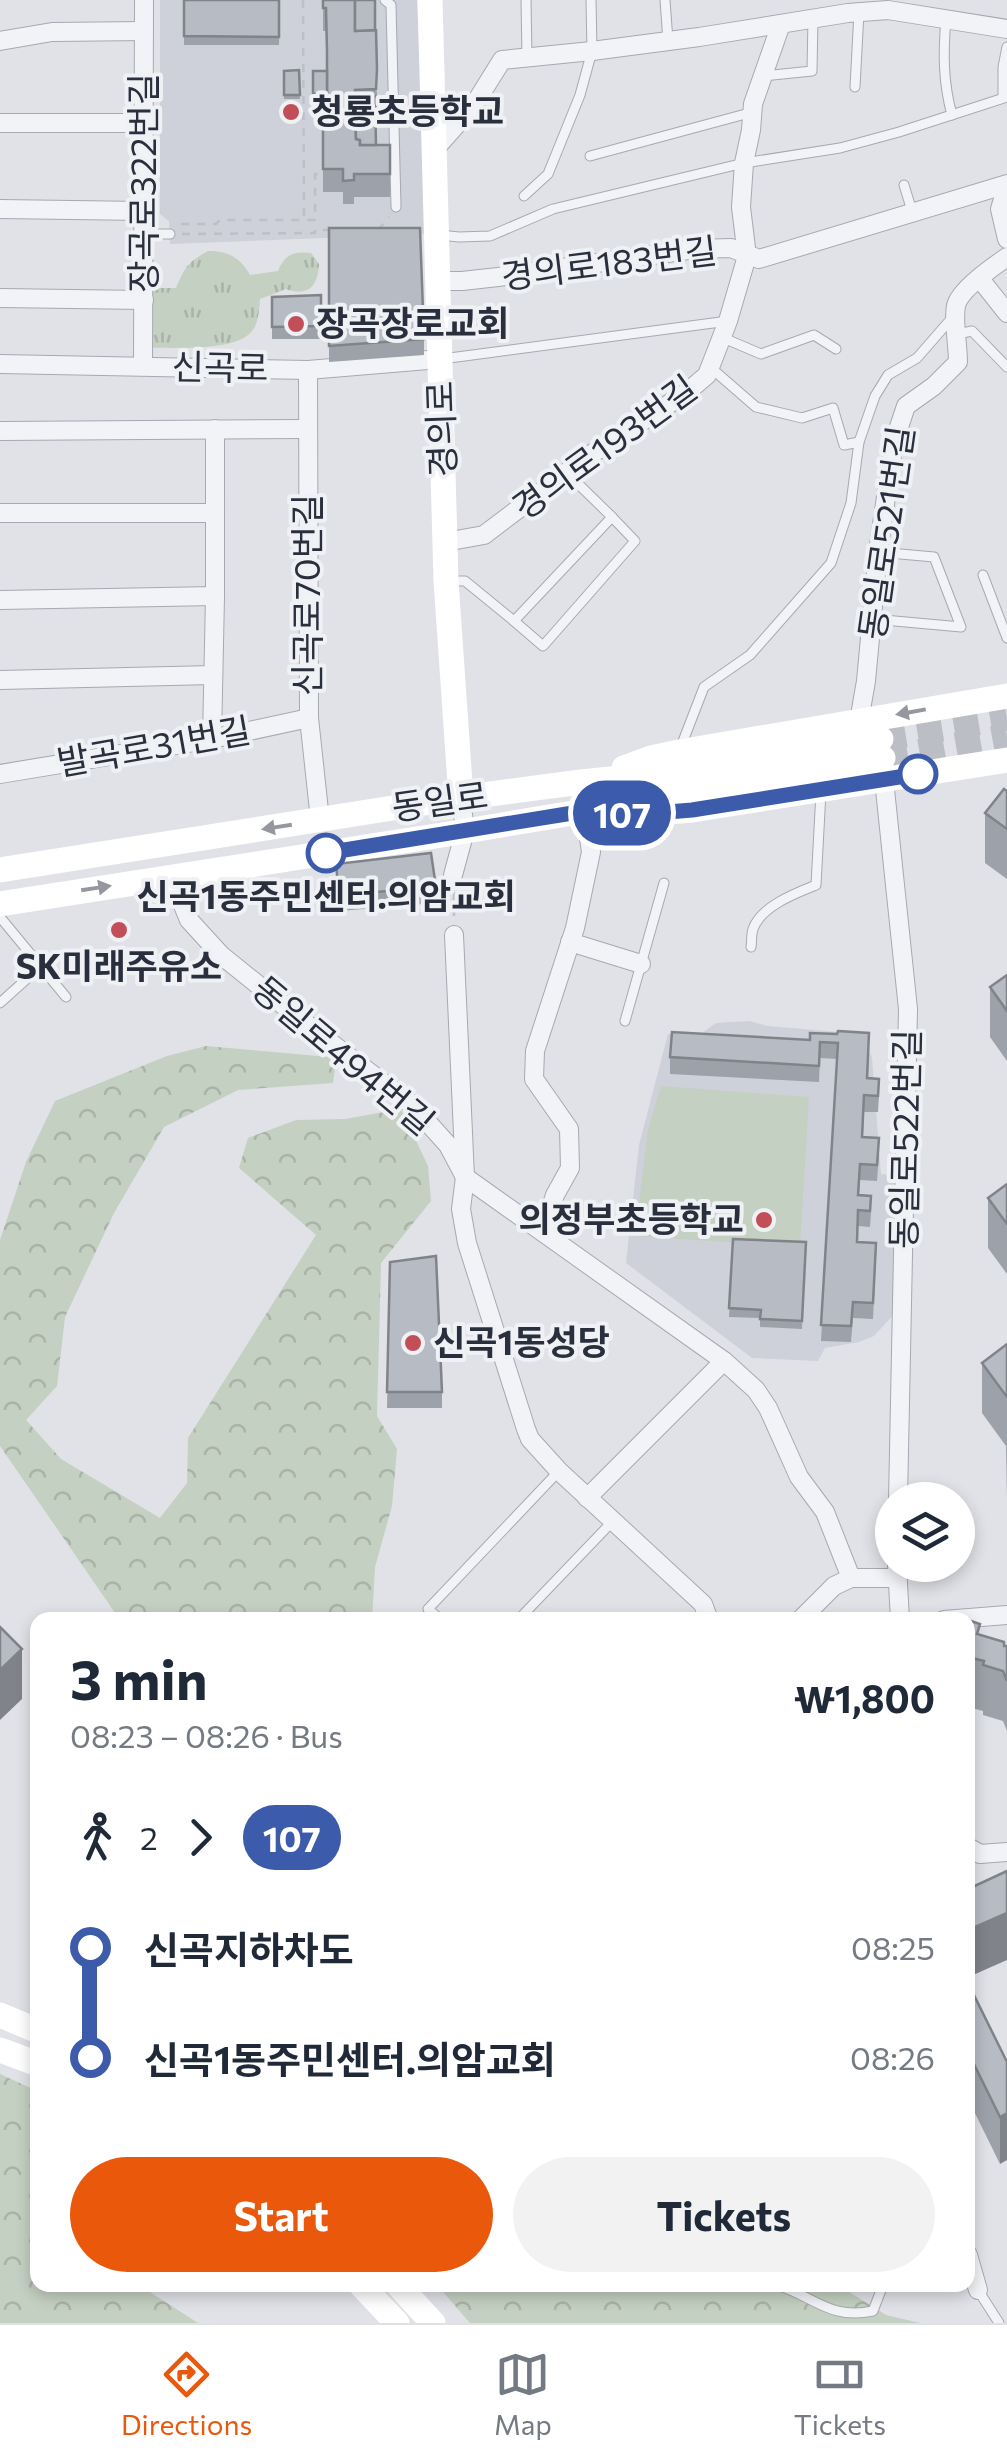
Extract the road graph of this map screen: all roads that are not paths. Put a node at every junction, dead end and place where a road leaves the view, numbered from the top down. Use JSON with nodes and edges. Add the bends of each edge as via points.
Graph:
{"nodes":[{"id":1,"x":144,"y":0,"type":"edge"},
{"id":2,"x":386,"y":0,"type":"edge"},
{"id":3,"x":430,"y":0,"type":"edge"},
{"id":4,"x":526,"y":0,"type":"edge"},
{"id":5,"x":592,"y":0,"type":"edge"},
{"id":6,"x":664,"y":0,"type":"edge"},
{"id":7,"x":889,"y":5,"type":"edge"},
{"id":8,"x":858,"y":12,"type":"junction"},
{"id":9,"x":813,"y":18,"type":"junction"},
{"id":10,"x":946,"y":19,"type":"junction"},
{"id":11,"x":780,"y":24,"type":"junction"},
{"id":12,"x":1007,"y":30,"type":"edge"},
{"id":13,"x":144,"y":31,"type":"junction"},
{"id":14,"x":0,"y":41,"type":"edge"},
{"id":15,"x":668,"y":41,"type":"junction"},
{"id":16,"x":1007,"y":47,"type":"edge"},
{"id":17,"x":592,"y":51,"type":"junction"},
{"id":18,"x":527,"y":57,"type":"junction"},
{"id":19,"x":763,"y":76,"type":"junction"},
{"id":20,"x":855,"y":87,"type":"dead end"},
{"id":21,"x":1005,"y":97,"type":"edge"},
{"id":22,"x":753,"y":112,"type":"junction"},
{"id":23,"x":952,"y":116,"type":"junction"},
{"id":24,"x":0,"y":122,"type":"edge"},
{"id":25,"x":144,"y":123,"type":"junction"},
{"id":26,"x":434,"y":150,"type":"junction"},
{"id":27,"x":590,"y":156,"type":"dead end"},
{"id":28,"x":744,"y":162,"type":"junction"},
{"id":29,"x":904,"y":185,"type":"dead end"},
{"id":30,"x":1007,"y":185,"type":"edge"},
{"id":31,"x":524,"y":196,"type":"dead end"},
{"id":32,"x":396,"y":208,"type":"road end"},
{"id":33,"x":0,"y":209,"type":"edge"},
{"id":34,"x":144,"y":211,"type":"junction"},
{"id":35,"x":912,"y":212,"type":"junction"},
{"id":36,"x":170,"y":229,"type":"road end"},
{"id":37,"x":144,"y":234,"type":"junction"},
{"id":38,"x":436,"y":235,"type":"junction"},
{"id":39,"x":1007,"y":239,"type":"edge"},
{"id":40,"x":747,"y":256,"type":"junction"},
{"id":41,"x":1007,"y":256,"type":"edge"},
{"id":42,"x":980,"y":279,"type":"junction"},
{"id":43,"x":438,"y":280,"type":"junction"},
{"id":44,"x":0,"y":298,"type":"edge"},
{"id":45,"x":144,"y":300,"type":"junction"},
{"id":46,"x":954,"y":309,"type":"junction"},
{"id":47,"x":1007,"y":313,"type":"edge"},
{"id":48,"x":725,"y":329,"type":"junction"},
{"id":49,"x":958,"y":334,"type":"junction"},
{"id":50,"x":836,"y":349,"type":"dead end"},
{"id":51,"x":440,"y":359,"type":"junction"},
{"id":52,"x":0,"y":364,"type":"edge"},
{"id":53,"x":143,"y":366,"type":"junction"},
{"id":54,"x":710,"y":367,"type":"junction"},
{"id":55,"x":1007,"y":368,"type":"edge"},
{"id":56,"x":308,"y":370,"type":"junction"},
{"id":57,"x":308,"y":429,"type":"junction"},
{"id":58,"x":215,"y":430,"type":"junction"},
{"id":59,"x":0,"y":431,"type":"edge"},
{"id":60,"x":859,"y":442,"type":"junction"},
{"id":61,"x":567,"y":473,"type":"junction"},
{"id":62,"x":214,"y":512,"type":"junction"},
{"id":63,"x":0,"y":513,"type":"edge"},
{"id":64,"x":612,"y":517,"type":"junction"},
{"id":65,"x":445,"y":542,"type":"junction"},
{"id":66,"x":878,"y":552,"type":"junction"},
{"id":67,"x":983,"y":575,"type":"dead end"},
{"id":68,"x":446,"y":581,"type":"junction"},
{"id":69,"x":215,"y":596,"type":"junction"},
{"id":70,"x":0,"y":600,"type":"edge"},
{"id":71,"x":873,"y":618,"type":"junction"},
{"id":72,"x":514,"y":621,"type":"junction"},
{"id":73,"x":1007,"y":638,"type":"edge"},
{"id":74,"x":213,"y":676,"type":"junction"},
{"id":75,"x":0,"y":680,"type":"edge"},
{"id":76,"x":1007,"y":696,"type":"edge"},
{"id":77,"x":308,"y":718,"type":"junction"},
{"id":78,"x":858,"y":722,"type":"junction"},
{"id":79,"x":212,"y":739,"type":"junction"},
{"id":80,"x":679,"y":752,"type":"junction"},
{"id":81,"x":883,"y":759,"type":"junction"},
{"id":82,"x":1007,"y":760,"type":"edge"},
{"id":83,"x":0,"y":774,"type":"edge"},
{"id":84,"x":581,"y":782,"type":"junction"},
{"id":85,"x":822,"y":789,"type":"junction"},
{"id":86,"x":461,"y":798,"type":"junction"},
{"id":87,"x":585,"y":811,"type":"junction"},
{"id":88,"x":320,"y":820,"type":"junction"},
{"id":89,"x":464,"y":832,"type":"junction"},
{"id":90,"x":0,"y":870,"type":"edge"},
{"id":91,"x":170,"y":876,"type":"junction"},
{"id":92,"x":453,"y":876,"type":"road end"},
{"id":93,"x":664,"y":883,"type":"dead end"},
{"id":94,"x":0,"y":904,"type":"edge"},
{"id":95,"x":0,"y":917,"type":"edge"},
{"id":96,"x":454,"y":935,"type":"road end"},
{"id":97,"x":570,"y":942,"type":"junction"},
{"id":98,"x":751,"y":947,"type":"dead end"},
{"id":99,"x":641,"y":964,"type":"junction"},
{"id":100,"x":40,"y":967,"type":"junction"},
{"id":101,"x":66,"y":998,"type":"dead end"},
{"id":102,"x":0,"y":1003,"type":"edge"},
{"id":103,"x":625,"y":1022,"type":"dead end"},
{"id":104,"x":465,"y":1178,"type":"junction"},
{"id":105,"x":543,"y":1232,"type":"junction"},
{"id":106,"x":724,"y":1361,"type":"junction"},
{"id":107,"x":559,"y":1471,"type":"junction"},
{"id":108,"x":898,"y":1482,"type":"edge"},
{"id":109,"x":587,"y":1498,"type":"junction"},
{"id":110,"x":614,"y":1520,"type":"junction"},
{"id":111,"x":875,"y":1575,"type":"edge"},
{"id":112,"x":851,"y":1578,"type":"junction"},
{"id":113,"x":898,"y":1582,"type":"edge"},
{"id":114,"x":432,"y":1612,"type":"edge"},
{"id":115,"x":526,"y":1612,"type":"edge"},
{"id":116,"x":706,"y":1612,"type":"edge"},
{"id":117,"x":808,"y":1612,"type":"edge"},
{"id":118,"x":900,"y":1612,"type":"edge"},
{"id":119,"x":1007,"y":1616,"type":"edge"},
{"id":120,"x":975,"y":1618,"type":"edge"},
{"id":121,"x":975,"y":1851,"type":"edge"},
{"id":122,"x":1007,"y":1852,"type":"edge"},
{"id":123,"x":0,"y":2016,"type":"edge"},
{"id":124,"x":30,"y":2028,"type":"edge"},
{"id":125,"x":0,"y":2050,"type":"edge"},
{"id":126,"x":30,"y":2061,"type":"edge"},
{"id":127,"x":975,"y":2280,"type":"edge"},
{"id":128,"x":978,"y":2290,"type":"joint"},
{"id":129,"x":367,"y":2292,"type":"edge"},
{"id":130,"x":404,"y":2292,"type":"edge"},
{"id":131,"x":792,"y":2292,"type":"edge"},
{"id":132,"x":880,"y":2292,"type":"edge"},
{"id":133,"x":397,"y":2323,"type":"edge"},
{"id":134,"x":433,"y":2323,"type":"edge"},
{"id":135,"x":999,"y":2323,"type":"edge"}],
"edges":[{"from":1,"to":13,"type":"street","name":"장곡로322번길"},
{"from":2,"to":32,"type":"lane"},
{"from":3,"to":26,"type":"street","name":"경의로"},
{"from":4,"to":18,"type":"lane"},
{"from":5,"to":17,"type":"lane"},
{"from":6,"to":15,"type":"lane"},
{"from":7,"to":8,"type":"street"},
{"from":7,"to":10,"type":"street"},
{"from":8,"to":9,"type":"street"},
{"from":8,"to":20,"type":"lane"},
{"from":9,"to":11,"type":"street"},
{"from":9,"to":19,"type":"lane","via":[[812,71]]},
{"from":10,"to":12,"type":"street"},
{"from":10,"to":23,"type":"lane","via":[[942,58]]},
{"from":11,"to":15,"type":"street"},
{"from":11,"to":19,"type":"street","name":"경의로193번길"},
{"from":13,"to":14,"type":"street","via":[[52,32]]},
{"from":13,"to":25,"type":"street","name":"장곡로322번길"},
{"from":15,"to":17,"type":"street"},
{"from":16,"to":21,"type":"lane"},
{"from":17,"to":18,"type":"street"},
{"from":17,"to":31,"type":"lane","via":[[548,174]]},
{"from":18,"to":26,"type":"street","via":[[502,60]]},
{"from":19,"to":22,"type":"street","name":"경의로193번길"},
{"from":21,"to":23,"type":"lane"},
{"from":22,"to":27,"type":"lane"},
{"from":22,"to":28,"type":"street","name":"경의로193번길"},
{"from":23,"to":28,"type":"lane","via":[[840,148]]},
{"from":24,"to":25,"type":"street"},
{"from":25,"to":34,"type":"street","name":"장곡로322번길"},
{"from":26,"to":38,"type":"street","name":"경의로"},
{"from":28,"to":38,"type":"lane","via":[[554,210],[490,236]]},
{"from":28,"to":40,"type":"street","name":"경의로193번길"},
{"from":29,"to":35,"type":"lane"},
{"from":30,"to":35,"type":"street","name":"경의로183번길"},
{"from":30,"to":39,"type":"street","via":[[1000,209]]},
{"from":33,"to":34,"type":"street"},
{"from":34,"to":37,"type":"street","name":"장곡로322번길"},
{"from":35,"to":40,"type":"street","name":"경의로183번길","via":[[759,259]]},
{"from":36,"to":37,"type":"lane"},
{"from":37,"to":45,"type":"street","name":"장곡로322번길"},
{"from":38,"to":43,"type":"street","name":"경의로"},
{"from":40,"to":43,"type":"street","name":"경의로183번길","via":[[731,248],[695,249],[480,280]]},
{"from":40,"to":48,"type":"street","name":"경의로193번길"},
{"from":41,"to":42,"type":"street"},
{"from":42,"to":46,"type":"street"},
{"from":42,"to":47,"type":"street"},
{"from":43,"to":51,"type":"street","name":"경의로"},
{"from":44,"to":45,"type":"street"},
{"from":45,"to":53,"type":"street","name":"장곡로322번길"},
{"from":46,"to":49,"type":"street","name":"동일로521번길"},
{"from":46,"to":60,"type":"lane","via":[[917,358],[888,374]]},
{"from":48,"to":50,"type":"lane","via":[[761,354],[814,336]]},
{"from":48,"to":51,"type":"lane"},
{"from":48,"to":54,"type":"street","name":"경의로193번길"},
{"from":49,"to":55,"type":"lane","via":[[972,331]]},
{"from":49,"to":66,"type":"street","name":"동일로521번길","via":[[958,362],[906,406],[894,442]]},
{"from":51,"to":56,"type":"street","name":"신곡로"},
{"from":51,"to":65,"type":"street","name":"경의로"},
{"from":52,"to":53,"type":"street","name":"신곡로"},
{"from":53,"to":56,"type":"street","name":"신곡로"},
{"from":54,"to":60,"type":"lane","via":[[756,407],[802,418],[833,408],[844,445]]},
{"from":54,"to":61,"type":"street","name":"경의로193번길","via":[[686,393]]},
{"from":56,"to":57,"type":"street","name":"신곡로70번길"},
{"from":57,"to":58,"type":"street"},
{"from":57,"to":77,"type":"street","name":"신곡로70번길"},
{"from":58,"to":59,"type":"street"},
{"from":58,"to":62,"type":"street"},
{"from":60,"to":80,"type":"lane","via":[[851,503],[831,563],[750,655],[704,687]]},
{"from":61,"to":64,"type":"lane"},
{"from":61,"to":65,"type":"street","name":"경의로193번길","via":[[484,535]]},
{"from":62,"to":63,"type":"street"},
{"from":62,"to":69,"type":"street"},
{"from":64,"to":72,"type":"lane"},
{"from":64,"to":72,"type":"lane","via":[[635,541],[543,646]]},
{"from":65,"to":68,"type":"street","name":"경의로"},
{"from":66,"to":71,"type":"street","name":"동일로521번길"},
{"from":66,"to":71,"type":"lane","via":[[934,557],[962,627]]},
{"from":67,"to":73,"type":"lane"},
{"from":68,"to":72,"type":"lane","via":[[465,581]]},
{"from":68,"to":86,"type":"street","name":"경의로"},
{"from":69,"to":70,"type":"street"},
{"from":69,"to":74,"type":"street"},
{"from":71,"to":78,"type":"street","name":"동일로521번길"},
{"from":74,"to":75,"type":"street"},
{"from":74,"to":79,"type":"street"},
{"from":76,"to":78,"type":"street","one_way":true},
{"from":77,"to":79,"type":"street","name":"발곡로31번길"},
{"from":77,"to":88,"type":"street","name":"신곡로70번길"},
{"from":78,"to":80,"type":"street"},
{"from":79,"to":83,"type":"street","name":"발곡로31번길"},
{"from":80,"to":84,"type":"street"},
{"from":81,"to":82,"type":"street"},
{"from":81,"to":84,"type":"street","name":"동일로"},
{"from":81,"to":85,"type":"street"},
{"from":81,"to":87,"type":"street","name":"동일로"},
{"from":81,"to":108,"type":"street","name":"동일로522번길","via":[[908,1009]]},
{"from":84,"to":86,"type":"street","name":"동일로"},
{"from":85,"to":87,"type":"street","via":[[692,810]]},
{"from":85,"to":98,"type":"lane","via":[[816,886],[775,903],[753,927]]},
{"from":86,"to":88,"type":"street","name":"동일로"},
{"from":86,"to":89,"type":"street"},
{"from":87,"to":89,"type":"street","name":"동일로"},
{"from":87,"to":97,"type":"street","via":[[591,852]]},
{"from":88,"to":90,"type":"street","name":"동일로","one_way":true},
{"from":89,"to":91,"type":"street","name":"동일로"},
{"from":89,"to":92,"type":"street"},
{"from":94,"to":91,"type":"street","name":"동일로","one_way":true},
{"from":91,"to":104,"type":"street","name":"동일로494번길","via":[[189,920],[221,955],[412,1104],[448,1144]]},
{"from":93,"to":99,"type":"lane"},
{"from":95,"to":100,"type":"lane"},
{"from":96,"to":104,"type":"street"},
{"from":97,"to":99,"type":"street"},
{"from":97,"to":105,"type":"street","via":[[535,1051],[534,1080],[569,1129],[570,1168]]},
{"from":99,"to":103,"type":"lane"},
{"from":100,"to":101,"type":"lane"},
{"from":100,"to":102,"type":"lane"},
{"from":104,"to":105,"type":"street","name":"동일로494번길"},
{"from":104,"to":107,"type":"street","via":[[464,1226],[496,1336],[530,1439]]},
{"from":105,"to":106,"type":"street","name":"동일로494번길"},
{"from":106,"to":109,"type":"street"},
{"from":106,"to":112,"type":"street","name":"동일로494번길","via":[[768,1408],[798,1477],[825,1512]]},
{"from":107,"to":109,"type":"street"},
{"from":107,"to":114,"type":"lane"},
{"from":109,"to":110,"type":"street"},
{"from":110,"to":115,"type":"lane"},
{"from":110,"to":116,"type":"street"},
{"from":111,"to":112,"type":"street"},
{"from":112,"to":117,"type":"street"},
{"from":113,"to":118,"type":"street"},
{"from":119,"to":120,"type":"street"},
{"from":121,"to":122,"type":"street"},
{"from":123,"to":124,"type":"street"},
{"from":125,"to":126,"type":"street"},
{"from":127,"to":128,"type":"street"},
{"from":128,"to":135,"type":"lane"},
{"from":129,"to":133,"type":"street"},
{"from":130,"to":134,"type":"street"},
{"from":131,"to":132,"type":"lane","via":[[852,2316],[873,2310]]}]}
